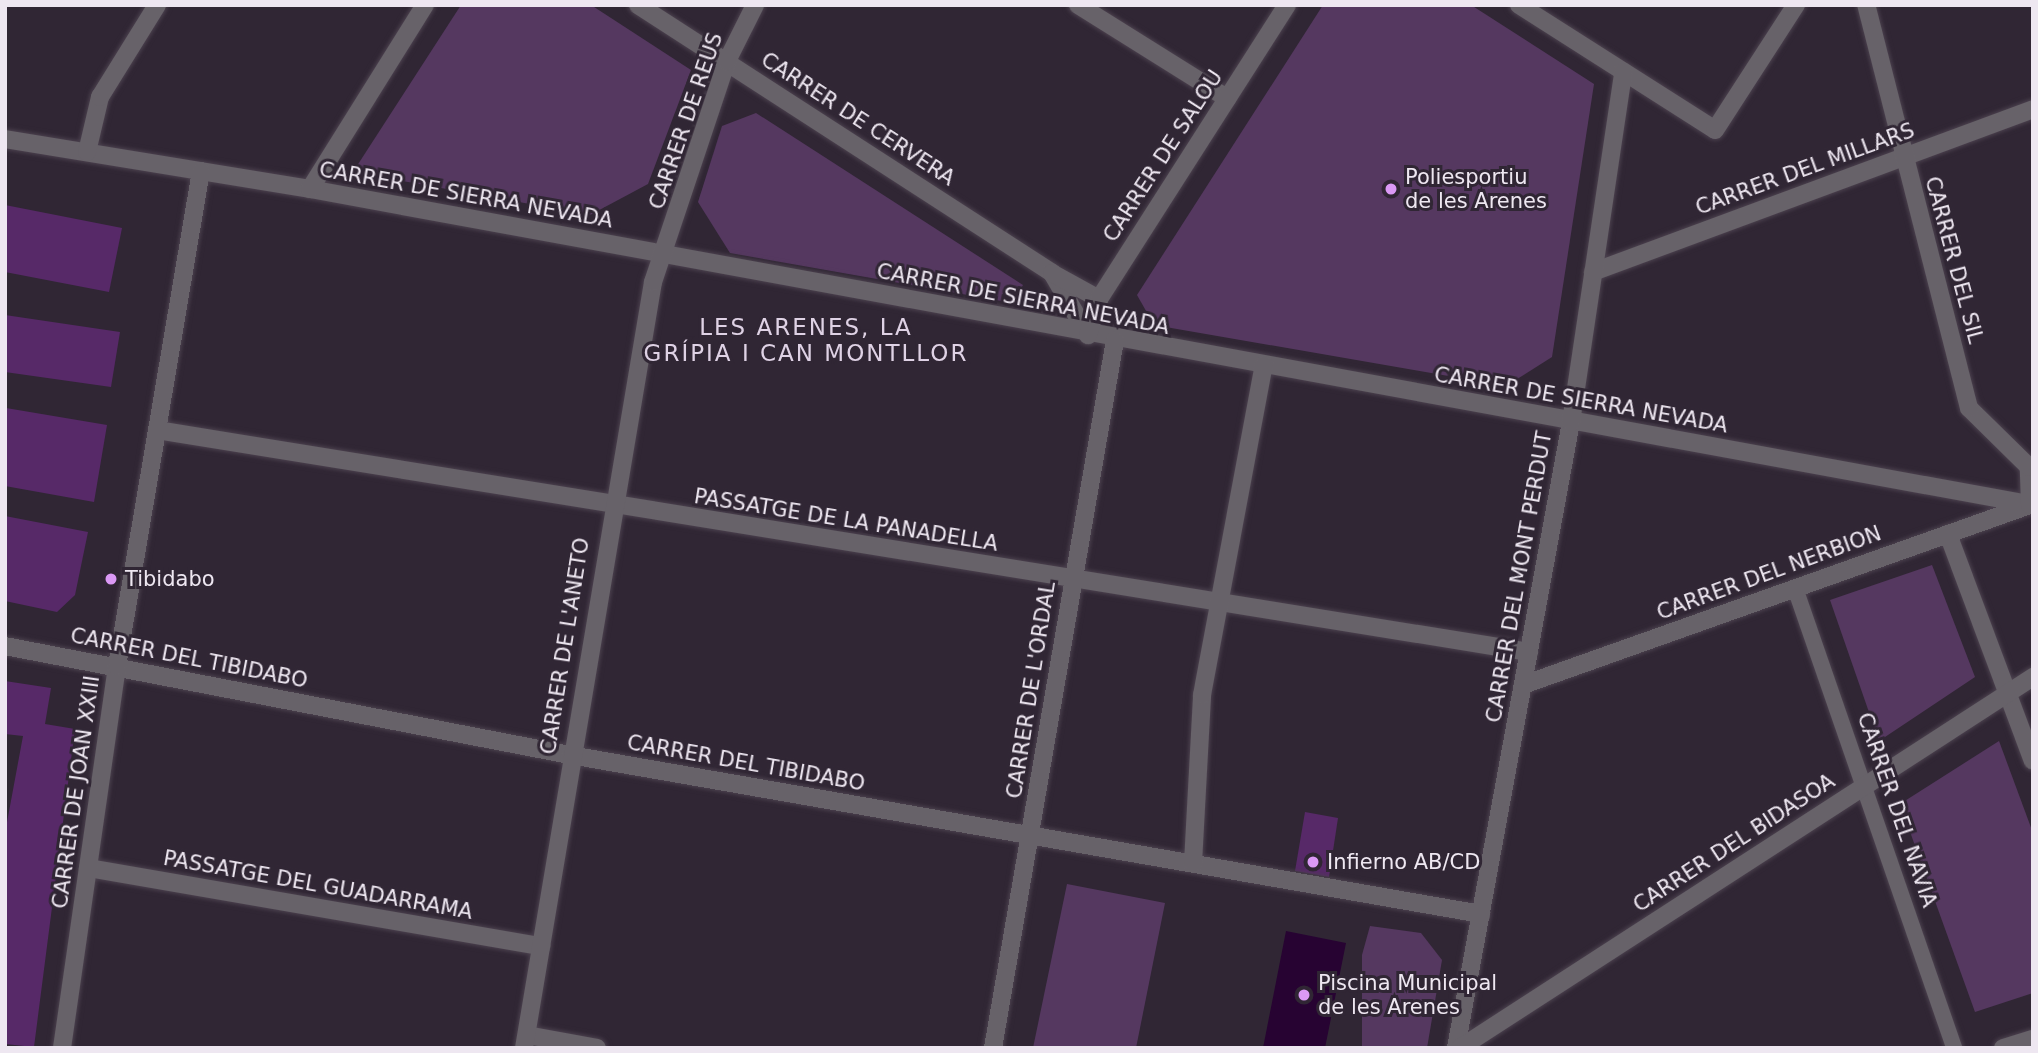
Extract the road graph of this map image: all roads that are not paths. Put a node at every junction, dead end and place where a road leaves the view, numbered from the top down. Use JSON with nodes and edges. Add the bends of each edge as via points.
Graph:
{"nodes":[{"id":1,"x":157,"y":5,"type":"edge"},
{"id":2,"x":425,"y":5,"type":"edge"},
{"id":3,"x":638,"y":5,"type":"edge"},
{"id":4,"x":755,"y":5,"type":"edge"},
{"id":5,"x":1077,"y":5,"type":"edge"},
{"id":6,"x":1287,"y":5,"type":"edge"},
{"id":7,"x":1519,"y":5,"type":"edge"},
{"id":8,"x":1796,"y":5,"type":"edge"},
{"id":9,"x":1866,"y":5,"type":"edge"},
{"id":10,"x":727,"y":61,"type":"junction"},
{"id":11,"x":1623,"y":72,"type":"junction"},
{"id":12,"x":1227,"y":99,"type":"junction"},
{"id":13,"x":2033,"y":109,"type":"edge"},
{"id":14,"x":5,"y":139,"type":"edge"},
{"id":15,"x":87,"y":152,"type":"junction"},
{"id":16,"x":1903,"y":157,"type":"junction"},
{"id":17,"x":201,"y":171,"type":"junction"},
{"id":18,"x":310,"y":189,"type":"junction"},
{"id":19,"x":664,"y":254,"type":"junction"},
{"id":20,"x":1593,"y":272,"type":"junction"},
{"id":21,"x":1052,"y":273,"type":"junction"},
{"id":22,"x":1099,"y":299,"type":"junction"},
{"id":23,"x":1088,"y":335,"type":"junction"},
{"id":24,"x":1115,"y":340,"type":"junction"},
{"id":25,"x":1264,"y":365,"type":"junction"},
{"id":26,"x":1571,"y":422,"type":"junction"},
{"id":27,"x":157,"y":430,"type":"junction"},
{"id":28,"x":610,"y":505,"type":"junction"},
{"id":29,"x":2032,"y":505,"type":"edge"},
{"id":30,"x":1948,"y":534,"type":"junction"},
{"id":31,"x":1072,"y":579,"type":"junction"},
{"id":32,"x":1795,"y":588,"type":"junction"},
{"id":33,"x":1220,"y":603,"type":"junction"},
{"id":34,"x":5,"y":646,"type":"edge"},
{"id":35,"x":1529,"y":652,"type":"junction"},
{"id":36,"x":117,"y":666,"type":"junction"},
{"id":37,"x":2033,"y":677,"type":"edge"},
{"id":38,"x":1523,"y":685,"type":"junction"},
{"id":39,"x":2007,"y":694,"type":"junction"},
{"id":40,"x":570,"y":755,"type":"junction"},
{"id":41,"x":2033,"y":761,"type":"edge"},
{"id":42,"x":1867,"y":783,"type":"junction"},
{"id":43,"x":1030,"y":836,"type":"junction"},
{"id":44,"x":1193,"y":863,"type":"junction"},
{"id":45,"x":88,"y":868,"type":"junction"},
{"id":46,"x":1481,"y":914,"type":"junction"},
{"id":47,"x":541,"y":946,"type":"junction"},
{"id":48,"x":2033,"y":1039,"type":"edge"},
{"id":49,"x":526,"y":1041,"type":"edge"},
{"id":50,"x":62,"y":1048,"type":"edge"},
{"id":51,"x":597,"y":1048,"type":"edge"},
{"id":52,"x":993,"y":1048,"type":"edge"},
{"id":53,"x":1458,"y":1048,"type":"edge"},
{"id":54,"x":1954,"y":1048,"type":"edge"},
{"id":55,"x":2003,"y":1048,"type":"edge"}],
"edges":[{"from":1,"to":15,"type":"street","via":[[100,97]]},
{"from":2,"to":18,"type":"street"},
{"from":3,"to":10,"type":"street","name":"CARRER DE CERVERA"},
{"from":4,"to":10,"type":"street","name":"CARRER DE REUS"},
{"from":5,"to":12,"type":"street"},
{"from":6,"to":12,"type":"street","name":"CARRER DE SALOU"},
{"from":7,"to":11,"type":"street"},
{"from":8,"to":11,"type":"street","via":[[1715,130]]},
{"from":9,"to":16,"type":"street","name":"CARRER DEL SIL"},
{"from":10,"to":19,"type":"street","name":"CARRER DE REUS"},
{"from":10,"to":21,"type":"street","name":"CARRER DE CERVERA"},
{"from":11,"to":20,"type":"street","name":"CARRER DEL MONT PERDUT"},
{"from":12,"to":22,"type":"street","name":"CARRER DE SALOU"},
{"from":13,"to":16,"type":"street","name":"CARRER DEL MILLARS"},
{"from":14,"to":15,"type":"street","name":"CARRER DE SIERRA NEVADA"},
{"from":15,"to":17,"type":"street","name":"CARRER DE SIERRA NEVADA"},
{"from":16,"to":20,"type":"street","name":"CARRER DEL MILLARS"},
{"from":16,"to":29,"type":"street","name":"CARRER DEL SIL","via":[[1969,408],[2029,467]]},
{"from":17,"to":18,"type":"street","name":"CARRER DE SIERRA NEVADA"},
{"from":17,"to":27,"type":"street","name":"CARRER DE JOAN XXIII"},
{"from":18,"to":19,"type":"street","name":"CARRER DE SIERRA NEVADA"},
{"from":19,"to":23,"type":"street","name":"CARRER DE SIERRA NEVADA"},
{"from":19,"to":28,"type":"street","name":"CARRER DE L'ANETO","via":[[653,282]]},
{"from":20,"to":26,"type":"street","name":"CARRER DEL MONT PERDUT"},
{"from":21,"to":22,"type":"street","name":"CARRER DE CERVERA"},
{"from":21,"to":23,"type":"street","name":"CARRER DE CERVERA"},
{"from":22,"to":23,"type":"street","name":"CARRER DE SALOU"},
{"from":23,"to":24,"type":"street","name":"CARRER DE SIERRA NEVADA"},
{"from":24,"to":25,"type":"street","name":"CARRER DE SIERRA NEVADA"},
{"from":24,"to":31,"type":"street","name":"CARRER DE L'ORDAL"},
{"from":25,"to":26,"type":"street","name":"CARRER DE SIERRA NEVADA"},
{"from":25,"to":33,"type":"street"},
{"from":26,"to":29,"type":"street","name":"CARRER DE SIERRA NEVADA"},
{"from":26,"to":35,"type":"street","name":"CARRER DEL MONT PERDUT"},
{"from":27,"to":28,"type":"street","name":"PASSATGE DE LA PANADELLA"},
{"from":27,"to":36,"type":"street","name":"CARRER DE JOAN XXIII"},
{"from":28,"to":31,"type":"street","name":"PASSATGE DE LA PANADELLA"},
{"from":28,"to":40,"type":"street","name":"CARRER DE L'ANETO"},
{"from":29,"to":30,"type":"street","name":"CARRER DEL NERBION"},
{"from":30,"to":32,"type":"street","name":"CARRER DEL NERBION"},
{"from":30,"to":39,"type":"street"},
{"from":31,"to":33,"type":"street","name":"PASSATGE DE LA PANADELLA"},
{"from":31,"to":43,"type":"street","name":"CARRER DE L'ORDAL"},
{"from":32,"to":38,"type":"street","name":"CARRER DEL NERBION"},
{"from":32,"to":42,"type":"lane","name":"CARRER DEL NAVIA"},
{"from":33,"to":35,"type":"street","name":"PASSATGE DE LA PANADELLA"},
{"from":33,"to":44,"type":"street","via":[[1202,695]]},
{"from":34,"to":36,"type":"street","name":"CARRER DEL TIBIDABO"},
{"from":35,"to":38,"type":"street","name":"CARRER DEL MONT PERDUT"},
{"from":36,"to":40,"type":"street","name":"CARRER DEL TIBIDABO"},
{"from":36,"to":45,"type":"street","name":"CARRER DE JOAN XXIII"},
{"from":37,"to":39,"type":"street","name":"CARRER DEL BIDASOA"},
{"from":38,"to":46,"type":"street","name":"CARRER DEL MONT PERDUT"},
{"from":39,"to":41,"type":"street"},
{"from":39,"to":42,"type":"street","name":"CARRER DEL BIDASOA"},
{"from":40,"to":43,"type":"street","name":"CARRER DEL TIBIDABO"},
{"from":40,"to":47,"type":"street","name":"CARRER DE L'ANETO"},
{"from":42,"to":53,"type":"street","name":"CARRER DEL BIDASOA"},
{"from":42,"to":54,"type":"lane","name":"CARRER DEL NAVIA"},
{"from":43,"to":44,"type":"street","name":"CARRER DEL TIBIDABO"},
{"from":43,"to":52,"type":"street","name":"CARRER DE L'ORDAL"},
{"from":44,"to":46,"type":"street","name":"CARRER DEL TIBIDABO"},
{"from":45,"to":47,"type":"street","name":"PASSATGE DEL GUADARRAMA"},
{"from":45,"to":50,"type":"street","name":"CARRER DE JOAN XXIII"},
{"from":46,"to":53,"type":"street","name":"CARRER DEL MONT PERDUT"},
{"from":47,"to":49,"type":"street","name":"CARRER DE L'ANETO"},
{"from":48,"to":55,"type":"street"},
{"from":49,"to":51,"type":"street"}]}
